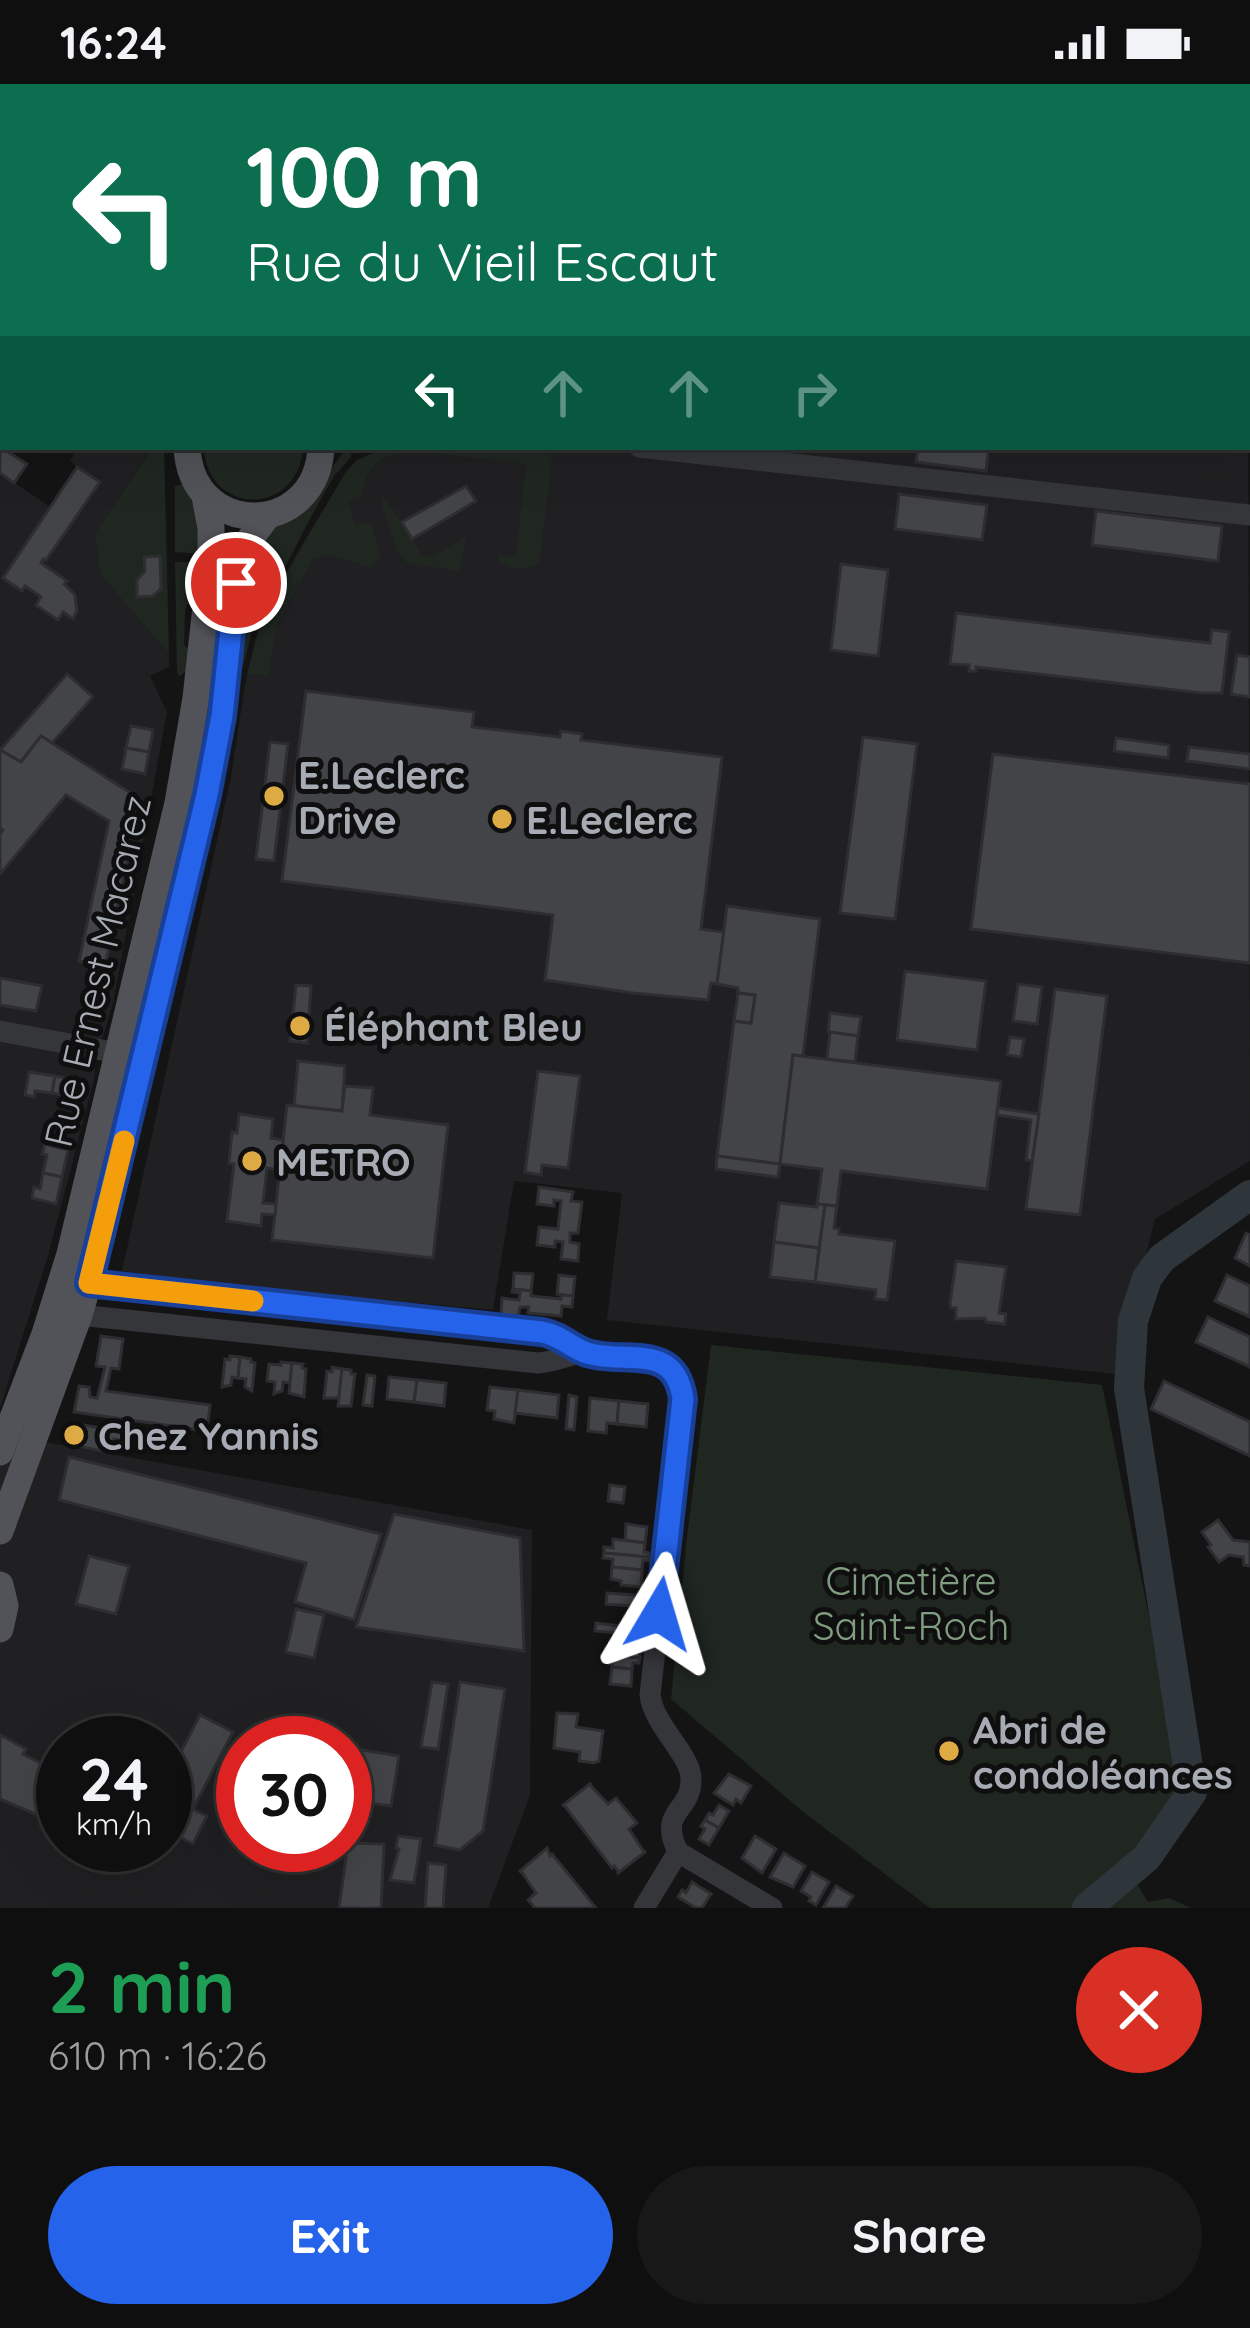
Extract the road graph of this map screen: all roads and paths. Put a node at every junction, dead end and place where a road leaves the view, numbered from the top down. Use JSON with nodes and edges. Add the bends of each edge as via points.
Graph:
{"nodes":[{"id":1,"x":187,"y":450,"type":"edge"},
{"id":2,"x":666,"y":450,"type":"edge"},
{"id":3,"x":325,"y":452,"type":"edge"},
{"id":4,"x":205,"y":496,"type":"junction"},
{"id":5,"x":268,"y":515,"type":"junction"},
{"id":6,"x":1250,"y":515,"type":"edge"},
{"id":7,"x":0,"y":1031,"type":"edge"},
{"id":8,"x":118,"y":1053,"type":"junction"},
{"id":9,"x":89,"y":1283,"type":"junction"},
{"id":10,"x":233,"y":1299,"type":"junction"},
{"id":11,"x":79,"y":1315,"type":"junction"},
{"id":12,"x":230,"y":1331,"type":"junction"},
{"id":13,"x":586,"y":1352,"type":"junction"},
{"id":14,"x":0,"y":1452,"type":"edge"},
{"id":15,"x":0,"y":1531,"type":"edge"},
{"id":16,"x":0,"y":1585,"type":"edge"},
{"id":17,"x":0,"y":1629,"type":"edge"},
{"id":18,"x":678,"y":1852,"type":"junction"},
{"id":19,"x":644,"y":1908,"type":"edge"},
{"id":20,"x":772,"y":1908,"type":"edge"}],
"edges":[{"from":1,"to":4,"type":"main road","name":"Rue Ernest Macarez"},
{"from":2,"to":6,"type":"street"},
{"from":3,"to":5,"type":"main road","name":"Rue Ernest Macarez","via":[[301,497]]},
{"from":4,"to":5,"type":"main road","via":[[232,513]]},
{"from":4,"to":8,"type":"main road","name":"Rue Ernest Macarez","via":[[211,561],[192,725]]},
{"from":5,"to":9,"type":"main road","name":"Rue Ernest Macarez","via":[[238,565],[207,795]]},
{"from":7,"to":8,"type":"street"},
{"from":8,"to":14,"type":"main road","name":"Rue Ernest Macarez","via":[[70,1254]]},
{"from":9,"to":10,"type":"street"},
{"from":9,"to":11,"type":"main road","name":"Rue Ernest Macarez"},
{"from":10,"to":12,"type":"street"},
{"from":10,"to":13,"type":"street","via":[[542,1332]]},
{"from":11,"to":12,"type":"street"},
{"from":11,"to":15,"type":"main road","name":"Rue Ernest Macarez"},
{"from":12,"to":13,"type":"street","via":[[538,1363]]},
{"from":13,"to":18,"type":"street","via":[[655,1360],[683,1392],[650,1695],[692,1777],[671,1823]]},
{"from":16,"to":17,"type":"main road"},
{"from":18,"to":19,"type":"street"},
{"from":18,"to":20,"type":"street"}]}
